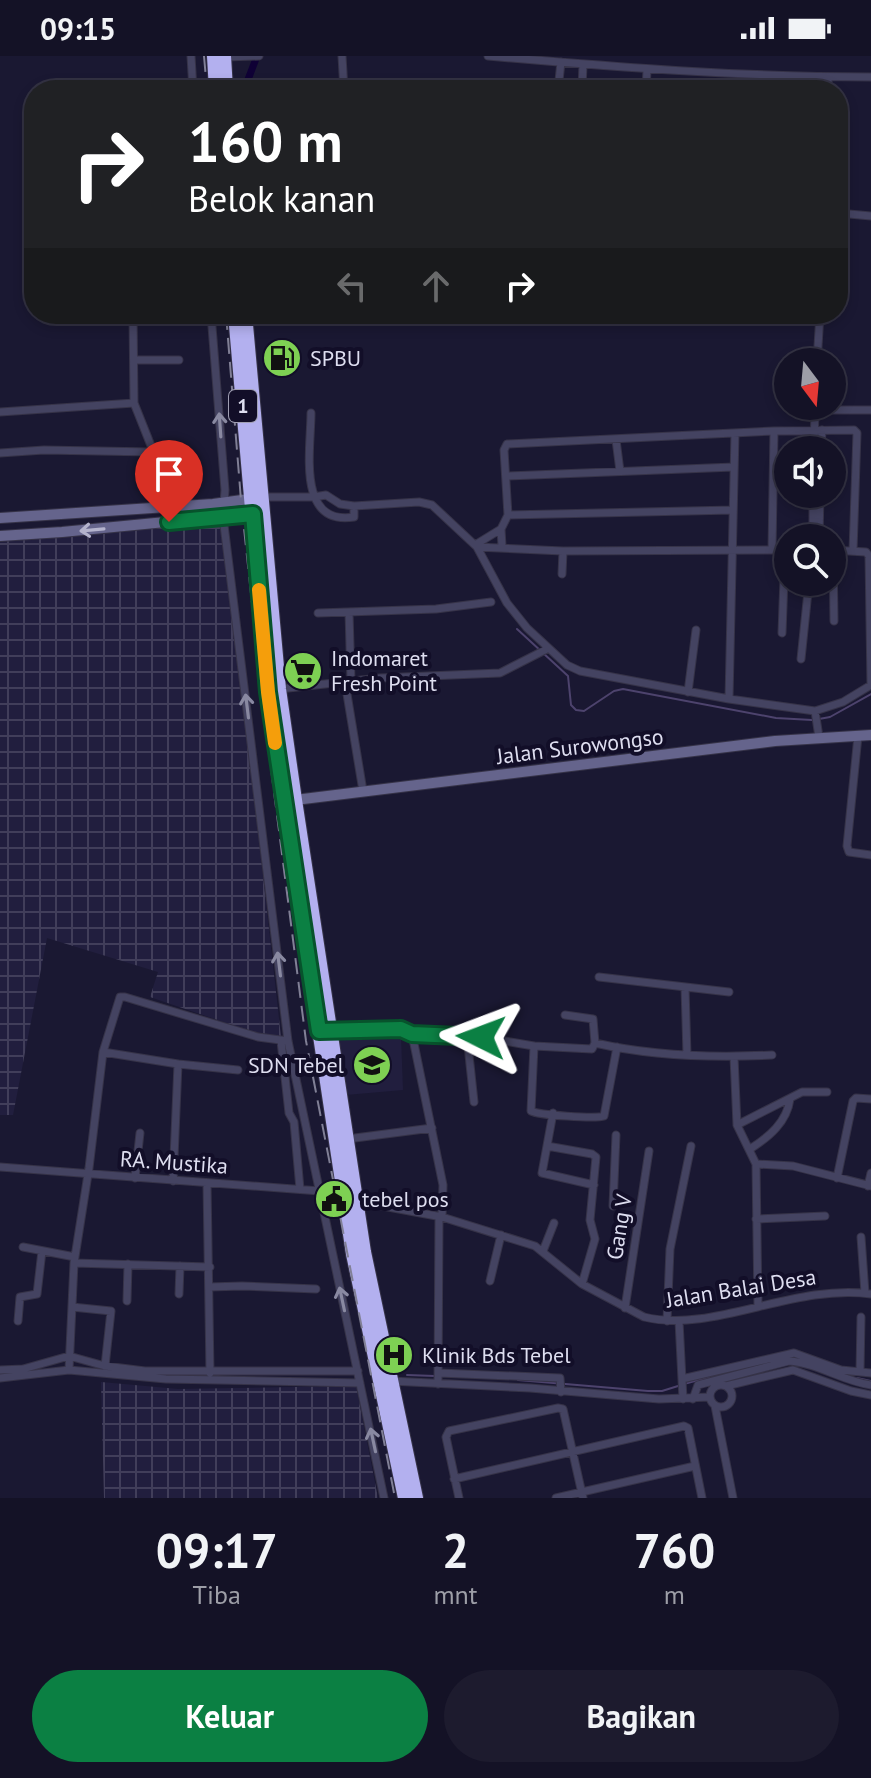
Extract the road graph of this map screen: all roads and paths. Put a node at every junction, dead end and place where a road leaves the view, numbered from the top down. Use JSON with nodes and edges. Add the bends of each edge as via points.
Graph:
{"nodes":[{"id":1,"x":191,"y":56,"type":"edge"},
{"id":2,"x":221,"y":56,"type":"edge"},
{"id":3,"x":251,"y":56,"type":"edge"},
{"id":4,"x":259,"y":56,"type":"edge"},
{"id":5,"x":342,"y":56,"type":"edge"},
{"id":6,"x":488,"y":56,"type":"edge"},
{"id":7,"x":561,"y":62,"type":"junction"},
{"id":8,"x":583,"y":64,"type":"junction"},
{"id":9,"x":647,"y":70,"type":"junction"},
{"id":10,"x":819,"y":77,"type":"junction"},
{"id":11,"x":828,"y":77,"type":"joint"},
{"id":12,"x":871,"y":77,"type":"edge"},
{"id":13,"x":192,"y":80,"type":"edge"},
{"id":14,"x":217,"y":80,"type":"edge"},
{"id":15,"x":225,"y":80,"type":"edge"},
{"id":16,"x":343,"y":80,"type":"edge"},
{"id":17,"x":559,"y":80,"type":"edge"},
{"id":18,"x":582,"y":80,"type":"edge"},
{"id":19,"x":646,"y":80,"type":"edge"},
{"id":20,"x":819,"y":80,"type":"edge"},
{"id":21,"x":848,"y":214,"type":"edge"},
{"id":22,"x":871,"y":216,"type":"edge"},
{"id":23,"x":133,"y":324,"type":"edge"},
{"id":24,"x":212,"y":324,"type":"edge"},
{"id":25,"x":236,"y":324,"type":"edge"},
{"id":26,"x":246,"y":324,"type":"edge"},
{"id":27,"x":819,"y":324,"type":"edge"},
{"id":28,"x":818,"y":348,"type":"edge"},
{"id":29,"x":134,"y":360,"type":"junction"},
{"id":30,"x":179,"y":360,"type":"dead end"},
{"id":31,"x":134,"y":403,"type":"junction"},
{"id":32,"x":846,"y":409,"type":"edge"},
{"id":33,"x":871,"y":410,"type":"edge"},
{"id":34,"x":0,"y":412,"type":"edge"},
{"id":35,"x":311,"y":413,"type":"dead end"},
{"id":36,"x":817,"y":420,"type":"edge"},
{"id":37,"x":818,"y":430,"type":"junction"},
{"id":38,"x":774,"y":431,"type":"junction"},
{"id":39,"x":735,"y":433,"type":"junction"},
{"id":40,"x":817,"y":436,"type":"edge"},
{"id":41,"x":819,"y":436,"type":"edge"},
{"id":42,"x":616,"y":440,"type":"junction"},
{"id":43,"x":152,"y":452,"type":"junction"},
{"id":44,"x":0,"y":453,"type":"edge"},
{"id":45,"x":734,"y":467,"type":"junction"},
{"id":46,"x":620,"y":471,"type":"junction"},
{"id":47,"x":507,"y":476,"type":"junction"},
{"id":48,"x":317,"y":499,"type":"junction"},
{"id":49,"x":223,"y":502,"type":"junction"},
{"id":50,"x":258,"y":505,"type":"junction"},
{"id":51,"x":175,"y":506,"type":"junction"},
{"id":52,"x":354,"y":510,"type":"junction"},
{"id":53,"x":733,"y":510,"type":"junction"},
{"id":54,"x":61,"y":513,"type":"junction"},
{"id":55,"x":508,"y":515,"type":"junction"},
{"id":56,"x":223,"y":517,"type":"junction"},
{"id":57,"x":0,"y":518,"type":"edge"},
{"id":58,"x":501,"y":529,"type":"junction"},
{"id":59,"x":62,"y":532,"type":"junction"},
{"id":60,"x":0,"y":536,"type":"edge"},
{"id":61,"x":476,"y":546,"type":"junction"},
{"id":62,"x":502,"y":546,"type":"junction"},
{"id":63,"x":772,"y":550,"type":"joint"},
{"id":64,"x":563,"y":551,"type":"junction"},
{"id":65,"x":733,"y":551,"type":"junction"},
{"id":66,"x":846,"y":551,"type":"edge"},
{"id":67,"x":853,"y":551,"type":"junction"},
{"id":68,"x":562,"y":574,"type":"dead end"},
{"id":69,"x":784,"y":596,"type":"edge"},
{"id":70,"x":808,"y":596,"type":"edge"},
{"id":71,"x":833,"y":596,"type":"edge"},
{"id":72,"x":491,"y":602,"type":"dead end"},
{"id":73,"x":349,"y":612,"type":"junction"},
{"id":74,"x":318,"y":613,"type":"dead end"},
{"id":75,"x":834,"y":621,"type":"dead end"},
{"id":76,"x":696,"y":630,"type":"dead end"},
{"id":77,"x":782,"y":633,"type":"dead end"},
{"id":78,"x":543,"y":650,"type":"junction"},
{"id":79,"x":801,"y":659,"type":"dead end"},
{"id":80,"x":348,"y":682,"type":"junction"},
{"id":81,"x":279,"y":689,"type":"junction"},
{"id":82,"x":688,"y":692,"type":"junction"},
{"id":83,"x":729,"y":699,"type":"junction"},
{"id":84,"x":816,"y":717,"type":"junction"},
{"id":85,"x":871,"y":735,"type":"edge"},
{"id":86,"x":858,"y":736,"type":"junction"},
{"id":87,"x":819,"y":737,"type":"junction"},
{"id":88,"x":363,"y":791,"type":"junction"},
{"id":89,"x":295,"y":800,"type":"junction"},
{"id":90,"x":871,"y":855,"type":"edge"},
{"id":91,"x":599,"y":977,"type":"dead end"},
{"id":92,"x":685,"y":987,"type":"junction"},
{"id":93,"x":729,"y":992,"type":"dead end"},
{"id":94,"x":565,"y":1015,"type":"dead end"},
{"id":95,"x":324,"y":1030,"type":"junction"},
{"id":96,"x":412,"y":1034,"type":"junction"},
{"id":97,"x":467,"y":1036,"type":"junction"},
{"id":98,"x":285,"y":1041,"type":"junction"},
{"id":99,"x":595,"y":1043,"type":"junction"},
{"id":100,"x":534,"y":1046,"type":"junction"},
{"id":101,"x":617,"y":1047,"type":"junction"},
{"id":102,"x":103,"y":1052,"type":"junction"},
{"id":103,"x":687,"y":1055,"type":"junction"},
{"id":104,"x":772,"y":1055,"type":"dead end"},
{"id":105,"x":734,"y":1057,"type":"junction"},
{"id":106,"x":178,"y":1064,"type":"junction"},
{"id":107,"x":238,"y":1070,"type":"dead end"},
{"id":108,"x":827,"y":1092,"type":"dead end"},
{"id":109,"x":790,"y":1099,"type":"junction"},
{"id":110,"x":871,"y":1099,"type":"edge"},
{"id":111,"x":474,"y":1102,"type":"dead end"},
{"id":112,"x":553,"y":1113,"type":"junction"},
{"id":113,"x":737,"y":1125,"type":"junction"},
{"id":114,"x":432,"y":1128,"type":"junction"},
{"id":115,"x":140,"y":1133,"type":"dead end"},
{"id":116,"x":616,"y":1135,"type":"dead end"},
{"id":117,"x":347,"y":1139,"type":"junction"},
{"id":118,"x":547,"y":1146,"type":"junction"},
{"id":119,"x":691,"y":1146,"type":"dead end"},
{"id":120,"x":750,"y":1149,"type":"junction"},
{"id":121,"x":649,"y":1151,"type":"dead end"},
{"id":122,"x":756,"y":1164,"type":"junction"},
{"id":123,"x":0,"y":1167,"type":"edge"},
{"id":124,"x":89,"y":1173,"type":"junction"},
{"id":125,"x":871,"y":1173,"type":"edge"},
{"id":126,"x":135,"y":1178,"type":"junction"},
{"id":127,"x":837,"y":1178,"type":"junction"},
{"id":128,"x":173,"y":1181,"type":"junction"},
{"id":129,"x":207,"y":1183,"type":"junction"},
{"id":130,"x":870,"y":1186,"type":"edge"},
{"id":131,"x":594,"y":1187,"type":"junction"},
{"id":132,"x":300,"y":1189,"type":"junction"},
{"id":133,"x":345,"y":1190,"type":"junction"},
{"id":134,"x":320,"y":1191,"type":"junction"},
{"id":135,"x":613,"y":1191,"type":"junction"},
{"id":136,"x":356,"y":1201,"type":"junction"},
{"id":137,"x":613,"y":1206,"type":"dead end"},
{"id":138,"x":825,"y":1216,"type":"dead end"},
{"id":139,"x":440,"y":1217,"type":"junction"},
{"id":140,"x":756,"y":1219,"type":"junction"},
{"id":141,"x":554,"y":1223,"type":"dead end"},
{"id":142,"x":501,"y":1235,"type":"junction"},
{"id":143,"x":861,"y":1237,"type":"dead end"},
{"id":144,"x":23,"y":1247,"type":"dead end"},
{"id":145,"x":42,"y":1251,"type":"junction"},
{"id":146,"x":543,"y":1251,"type":"junction"},
{"id":147,"x":75,"y":1260,"type":"junction"},
{"id":148,"x":128,"y":1264,"type":"junction"},
{"id":149,"x":180,"y":1266,"type":"junction"},
{"id":150,"x":210,"y":1267,"type":"junction"},
{"id":151,"x":490,"y":1281,"type":"dead end"},
{"id":152,"x":582,"y":1284,"type":"junction"},
{"id":153,"x":209,"y":1287,"type":"junction"},
{"id":154,"x":316,"y":1289,"type":"dead end"},
{"id":155,"x":179,"y":1294,"type":"dead end"},
{"id":156,"x":868,"y":1294,"type":"edge"},
{"id":157,"x":127,"y":1301,"type":"dead end"},
{"id":158,"x":758,"y":1306,"type":"junction"},
{"id":159,"x":72,"y":1307,"type":"junction"},
{"id":160,"x":625,"y":1308,"type":"junction"},
{"id":161,"x":861,"y":1317,"type":"dead end"},
{"id":162,"x":18,"y":1321,"type":"dead end"},
{"id":163,"x":667,"y":1321,"type":"junction"},
{"id":164,"x":679,"y":1321,"type":"junction"},
{"id":165,"x":69,"y":1363,"type":"junction"},
{"id":166,"x":105,"y":1366,"type":"junction"},
{"id":167,"x":0,"y":1370,"type":"edge"},
{"id":168,"x":860,"y":1372,"type":"junction"},
{"id":169,"x":871,"y":1373,"type":"edge"},
{"id":170,"x":210,"y":1376,"type":"junction"},
{"id":171,"x":847,"y":1376,"type":"junction"},
{"id":172,"x":359,"y":1377,"type":"junction"},
{"id":173,"x":0,"y":1378,"type":"edge"},
{"id":174,"x":438,"y":1378,"type":"junction"},
{"id":175,"x":391,"y":1381,"type":"junction"},
{"id":176,"x":530,"y":1382,"type":"junction"},
{"id":177,"x":682,"y":1383,"type":"junction"},
{"id":178,"x":871,"y":1385,"type":"edge"},
{"id":179,"x":726,"y":1386,"type":"junction"},
{"id":180,"x":561,"y":1387,"type":"junction"},
{"id":181,"x":871,"y":1395,"type":"edge"},
{"id":182,"x":710,"y":1397,"type":"junction"},
{"id":183,"x":683,"y":1399,"type":"junction"},
{"id":184,"x":693,"y":1399,"type":"junction"},
{"id":185,"x":715,"y":1406,"type":"junction"},
{"id":186,"x":573,"y":1451,"type":"junction"},
{"id":187,"x":695,"y":1466,"type":"junction"},
{"id":188,"x":454,"y":1479,"type":"junction"},
{"id":189,"x":582,"y":1495,"type":"edge"},
{"id":190,"x":384,"y":1498,"type":"edge"},
{"id":191,"x":405,"y":1498,"type":"edge"},
{"id":192,"x":416,"y":1498,"type":"edge"},
{"id":193,"x":459,"y":1498,"type":"edge"},
{"id":194,"x":556,"y":1498,"type":"edge"},
{"id":195,"x":702,"y":1498,"type":"edge"},
{"id":196,"x":733,"y":1498,"type":"edge"}],
"edges":[{"from":1,"to":13,"type":"street"},
{"from":2,"to":3,"type":"street"},
{"from":2,"to":14,"type":"highway"},
{"from":2,"to":15,"type":"highway"},
{"from":3,"to":4,"type":"street"},
{"from":5,"to":16,"type":"street"},
{"from":6,"to":7,"type":"street"},
{"from":7,"to":8,"type":"street"},
{"from":7,"to":17,"type":"street"},
{"from":8,"to":9,"type":"street"},
{"from":8,"to":18,"type":"street"},
{"from":9,"to":10,"type":"street"},
{"from":9,"to":19,"type":"street"},
{"from":10,"to":11,"type":"street"},
{"from":10,"to":20,"type":"street"},
{"from":11,"to":12,"type":"street"},
{"from":21,"to":22,"type":"street"},
{"from":23,"to":29,"type":"street"},
{"from":49,"to":24,"type":"street","one_way":true},
{"from":25,"to":50,"type":"highway","number":"1"},
{"from":26,"to":50,"type":"highway","number":"1"},
{"from":27,"to":28,"type":"street"},
{"from":29,"to":30,"type":"street"},
{"from":29,"to":31,"type":"street"},
{"from":31,"to":34,"type":"street"},
{"from":31,"to":43,"type":"street"},
{"from":32,"to":33,"type":"street"},
{"from":35,"to":48,"type":"street","via":[[310,469]]},
{"from":36,"to":37,"type":"street"},
{"from":37,"to":38,"type":"street"},
{"from":37,"to":40,"type":"street"},
{"from":37,"to":41,"type":"street"},
{"from":37,"to":67,"type":"street","via":[[857,433]]},
{"from":38,"to":39,"type":"street"},
{"from":38,"to":63,"type":"street"},
{"from":39,"to":42,"type":"street"},
{"from":39,"to":45,"type":"street"},
{"from":42,"to":46,"type":"street"},
{"from":42,"to":47,"type":"street","via":[[507,444]]},
{"from":43,"to":44,"type":"street"},
{"from":43,"to":51,"type":"street"},
{"from":45,"to":46,"type":"street"},
{"from":45,"to":53,"type":"street"},
{"from":46,"to":47,"type":"street"},
{"from":47,"to":55,"type":"street"},
{"from":48,"to":50,"type":"street"},
{"from":48,"to":52,"type":"street"},
{"from":48,"to":52,"type":"street","via":[[333,516],[350,518]]},
{"from":49,"to":50,"type":"street"},
{"from":49,"to":51,"type":"street"},
{"from":49,"to":56,"type":"street"},
{"from":50,"to":56,"type":"street"},
{"from":50,"to":81,"type":"highway","number":"1"},
{"from":50,"to":95,"type":"highway","number":"1","via":[[268,692]]},
{"from":51,"to":54,"type":"street"},
{"from":52,"to":61,"type":"street","via":[[432,505]]},
{"from":53,"to":55,"type":"street"},
{"from":53,"to":65,"type":"street"},
{"from":54,"to":57,"type":"street"},
{"from":54,"to":59,"type":"street"},
{"from":55,"to":58,"type":"street"},
{"from":56,"to":59,"type":"street","one_way":true},
{"from":98,"to":56,"type":"street","one_way":true},
{"from":58,"to":61,"type":"street"},
{"from":58,"to":62,"type":"street"},
{"from":59,"to":60,"type":"street"},
{"from":61,"to":62,"type":"street"},
{"from":61,"to":78,"type":"street","via":[[507,603]]},
{"from":62,"to":64,"type":"street"},
{"from":63,"to":65,"type":"street"},
{"from":64,"to":65,"type":"street"},
{"from":64,"to":68,"type":"street"},
{"from":65,"to":83,"type":"street"},
{"from":66,"to":67,"type":"street"},
{"from":67,"to":84,"type":"street","via":[[869,556],[871,685]]},
{"from":69,"to":77,"type":"street"},
{"from":70,"to":79,"type":"street"},
{"from":71,"to":75,"type":"street"},
{"from":72,"to":73,"type":"street"},
{"from":73,"to":74,"type":"street"},
{"from":73,"to":80,"type":"street"},
{"from":76,"to":82,"type":"street"},
{"from":78,"to":80,"type":"street","via":[[500,673]]},
{"from":78,"to":82,"type":"street","via":[[580,671]]},
{"from":80,"to":81,"type":"street"},
{"from":80,"to":88,"type":"street"},
{"from":81,"to":89,"type":"highway","number":"1"},
{"from":82,"to":83,"type":"street"},
{"from":83,"to":84,"type":"street"},
{"from":84,"to":87,"type":"street"},
{"from":85,"to":86,"type":"street","name":"Jalan Surowongso"},
{"from":86,"to":87,"type":"street","name":"Jalan Surowongso"},
{"from":86,"to":90,"type":"street","via":[[847,846],[852,853]]},
{"from":87,"to":88,"type":"street","name":"Jalan Surowongso"},
{"from":88,"to":89,"type":"street","name":"Jalan Surowongso"},
{"from":89,"to":95,"type":"highway","number":"1"},
{"from":91,"to":92,"type":"street"},
{"from":92,"to":93,"type":"street"},
{"from":92,"to":103,"type":"street"},
{"from":94,"to":99,"type":"street","via":[[595,1020]]},
{"from":95,"to":96,"type":"street","via":[[401,1029]]},
{"from":95,"to":117,"type":"highway","number":"1"},
{"from":95,"to":133,"type":"highway","number":"1"},
{"from":96,"to":97,"type":"street"},
{"from":96,"to":114,"type":"street"},
{"from":97,"to":100,"type":"street"},
{"from":97,"to":111,"type":"street"},
{"from":98,"to":102,"type":"street","via":[[123,996]]},
{"from":98,"to":132,"type":"street"},
{"from":98,"to":134,"type":"street"},
{"from":99,"to":100,"type":"street","via":[[592,1049]]},
{"from":99,"to":101,"type":"street"},
{"from":100,"to":112,"type":"street","via":[[531,1109],[538,1115]]},
{"from":101,"to":103,"type":"street"},
{"from":101,"to":112,"type":"street","via":[[604,1116]]},
{"from":102,"to":106,"type":"street"},
{"from":102,"to":124,"type":"street"},
{"from":103,"to":105,"type":"street"},
{"from":104,"to":105,"type":"street"},
{"from":105,"to":113,"type":"street"},
{"from":106,"to":107,"type":"street"},
{"from":106,"to":128,"type":"street"},
{"from":108,"to":109,"type":"street","via":[[806,1090]]},
{"from":109,"to":113,"type":"street"},
{"from":109,"to":120,"type":"street","via":[[779,1124]]},
{"from":110,"to":127,"type":"street","via":[[853,1101]]},
{"from":112,"to":118,"type":"street"},
{"from":113,"to":120,"type":"street"},
{"from":114,"to":117,"type":"street"},
{"from":114,"to":139,"type":"street","via":[[443,1185]]},
{"from":115,"to":126,"type":"street"},
{"from":116,"to":135,"type":"street"},
{"from":117,"to":136,"type":"highway","number":"1"},
{"from":118,"to":131,"type":"street","via":[[594,1154]]},
{"from":118,"to":131,"type":"street","via":[[542,1173]]},
{"from":119,"to":163,"type":"street","via":[[670,1249]]},
{"from":120,"to":122,"type":"street"},
{"from":121,"to":160,"type":"street","name":"Gang V"},
{"from":122,"to":127,"type":"street","via":[[793,1166]]},
{"from":122,"to":140,"type":"street"},
{"from":123,"to":124,"type":"street","name":"RA. Mustika"},
{"from":124,"to":126,"type":"street","name":"RA. Mustika"},
{"from":124,"to":147,"type":"street"},
{"from":125,"to":130,"type":"street"},
{"from":126,"to":128,"type":"street","name":"RA. Mustika"},
{"from":127,"to":130,"type":"street"},
{"from":128,"to":129,"type":"street","name":"RA. Mustika"},
{"from":129,"to":132,"type":"street","name":"RA. Mustika"},
{"from":129,"to":150,"type":"street"},
{"from":131,"to":135,"type":"street"},
{"from":131,"to":152,"type":"street","via":[[590,1220],[595,1239]]},
{"from":132,"to":134,"type":"street","name":"RA. Mustika"},
{"from":133,"to":134,"type":"street","name":"RA. Mustika"},
{"from":133,"to":191,"type":"highway","number":"1","via":[[353,1254]]},
{"from":172,"to":134,"type":"street","one_way":true},
{"from":135,"to":137,"type":"street"},
{"from":136,"to":139,"type":"street","name":"Jalan Balai Desa"},
{"from":136,"to":175,"type":"highway","number":"1"},
{"from":138,"to":140,"type":"street"},
{"from":139,"to":142,"type":"street","name":"Jalan Balai Desa"},
{"from":139,"to":174,"type":"street"},
{"from":140,"to":158,"type":"street"},
{"from":141,"to":146,"type":"street"},
{"from":142,"to":146,"type":"street","name":"Jalan Balai Desa"},
{"from":142,"to":151,"type":"street"},
{"from":143,"to":156,"type":"street"},
{"from":144,"to":145,"type":"street"},
{"from":145,"to":147,"type":"street"},
{"from":145,"to":162,"type":"street","via":[[37,1294],[20,1296]]},
{"from":146,"to":152,"type":"street","name":"Jalan Balai Desa"},
{"from":147,"to":148,"type":"street"},
{"from":147,"to":159,"type":"street"},
{"from":148,"to":149,"type":"street"},
{"from":148,"to":157,"type":"street"},
{"from":149,"to":150,"type":"street"},
{"from":149,"to":155,"type":"street"},
{"from":150,"to":153,"type":"street"},
{"from":152,"to":160,"type":"street","name":"Jalan Balai Desa"},
{"from":153,"to":154,"type":"street"},
{"from":153,"to":170,"type":"street"},
{"from":156,"to":158,"type":"street","name":"Jalan Balai Desa","via":[[818,1293]]},
{"from":158,"to":164,"type":"street","name":"Jalan Balai Desa"},
{"from":159,"to":165,"type":"street"},
{"from":159,"to":166,"type":"street","via":[[111,1311]]},
{"from":160,"to":163,"type":"street","name":"Jalan Balai Desa"},
{"from":161,"to":168,"type":"street"},
{"from":163,"to":164,"type":"street","name":"Jalan Balai Desa"},
{"from":164,"to":177,"type":"street"},
{"from":165,"to":166,"type":"street"},
{"from":165,"to":167,"type":"street"},
{"from":165,"to":170,"type":"street","via":[[117,1377]]},
{"from":165,"to":173,"type":"street"},
{"from":166,"to":170,"type":"street"},
{"from":168,"to":169,"type":"street"},
{"from":168,"to":171,"type":"street"},
{"from":170,"to":172,"type":"street"},
{"from":171,"to":177,"type":"street","via":[[794,1353]]},
{"from":171,"to":178,"type":"street"},
{"from":171,"to":184,"type":"street","via":[[789,1361],[698,1385]]},
{"from":190,"to":172,"type":"street","one_way":true},
{"from":174,"to":175,"type":"street"},
{"from":174,"to":176,"type":"street"},
{"from":175,"to":192,"type":"highway","number":"1"},
{"from":176,"to":180,"type":"street"},
{"from":176,"to":180,"type":"street","via":[[560,1378]]},
{"from":177,"to":183,"type":"street"},
{"from":179,"to":181,"type":"street","via":[[793,1370]]},
{"from":179,"to":182,"type":"street","via":[[715,1387]]},
{"from":179,"to":185,"type":"street","via":[[732,1394],[730,1403]]},
{"from":180,"to":183,"type":"street"},
{"from":182,"to":184,"type":"street"},
{"from":182,"to":185,"type":"street"},
{"from":183,"to":184,"type":"street"},
{"from":185,"to":196,"type":"street"},
{"from":186,"to":187,"type":"street","via":[[684,1426]]},
{"from":186,"to":188,"type":"street"},
{"from":186,"to":188,"type":"street","via":[[562,1408],[449,1431]]},
{"from":186,"to":189,"type":"street"},
{"from":187,"to":189,"type":"street"},
{"from":187,"to":195,"type":"street"},
{"from":188,"to":193,"type":"street"},
{"from":189,"to":194,"type":"street"}]}
